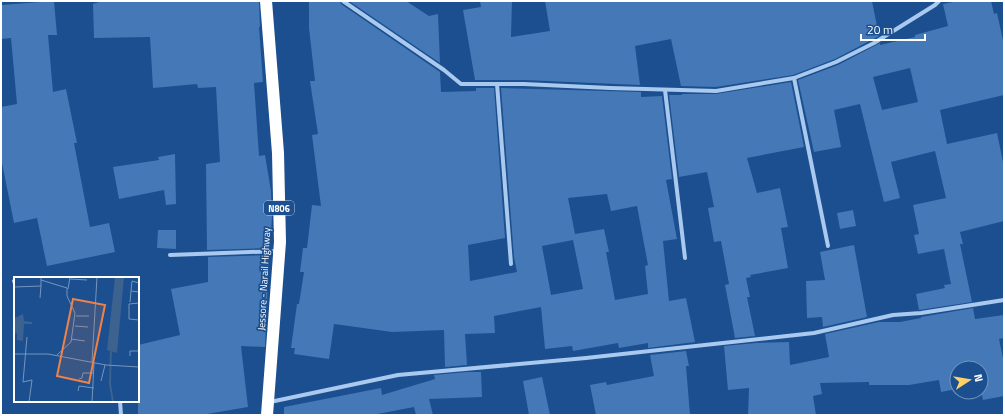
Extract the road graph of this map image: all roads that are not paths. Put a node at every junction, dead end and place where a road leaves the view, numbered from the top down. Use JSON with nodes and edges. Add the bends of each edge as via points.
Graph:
{"nodes":[{"id":1,"x":266,"y":1,"type":"edge"},
{"id":2,"x":343,"y":1,"type":"edge"},
{"id":3,"x":940,"y":1,"type":"edge"},
{"id":4,"x":794,"y":78,"type":"junction"},
{"id":5,"x":497,"y":84,"type":"junction"},
{"id":6,"x":665,"y":90,"type":"junction"},
{"id":7,"x":828,"y":246,"type":"dead end"},
{"id":8,"x":279,"y":251,"type":"junction"},
{"id":9,"x":170,"y":255,"type":"dead end"},
{"id":10,"x":686,"y":258,"type":"dead end"},
{"id":11,"x":511,"y":264,"type":"dead end"},
{"id":12,"x":1004,"y":300,"type":"edge"},
{"id":13,"x":120,"y":402,"type":"edge"},
{"id":14,"x":268,"y":403,"type":"junction"},
{"id":15,"x":121,"y":415,"type":"edge"},
{"id":16,"x":267,"y":415,"type":"edge"}],
"edges":[{"from":1,"to":8,"type":"highway","name":"Jessore - Narail Highway","number":"N806","via":[[278,153]]},
{"from":2,"to":5,"type":"street","via":[[461,84]]},
{"from":3,"to":4,"type":"street","via":[[874,43],[836,62]]},
{"from":4,"to":6,"type":"street","via":[[716,91]]},
{"from":4,"to":7,"type":"street"},
{"from":5,"to":6,"type":"street"},
{"from":5,"to":11,"type":"street"},
{"from":6,"to":10,"type":"street"},
{"from":8,"to":9,"type":"street"},
{"from":8,"to":14,"type":"highway","name":"Jessore - Narail Highway","number":"N806"},
{"from":12,"to":14,"type":"street","via":[[893,315],[814,333],[398,375]]},
{"from":13,"to":15,"type":"street"},
{"from":14,"to":16,"type":"highway","name":"Jessore - Narail Highway","number":"N806"}]}
